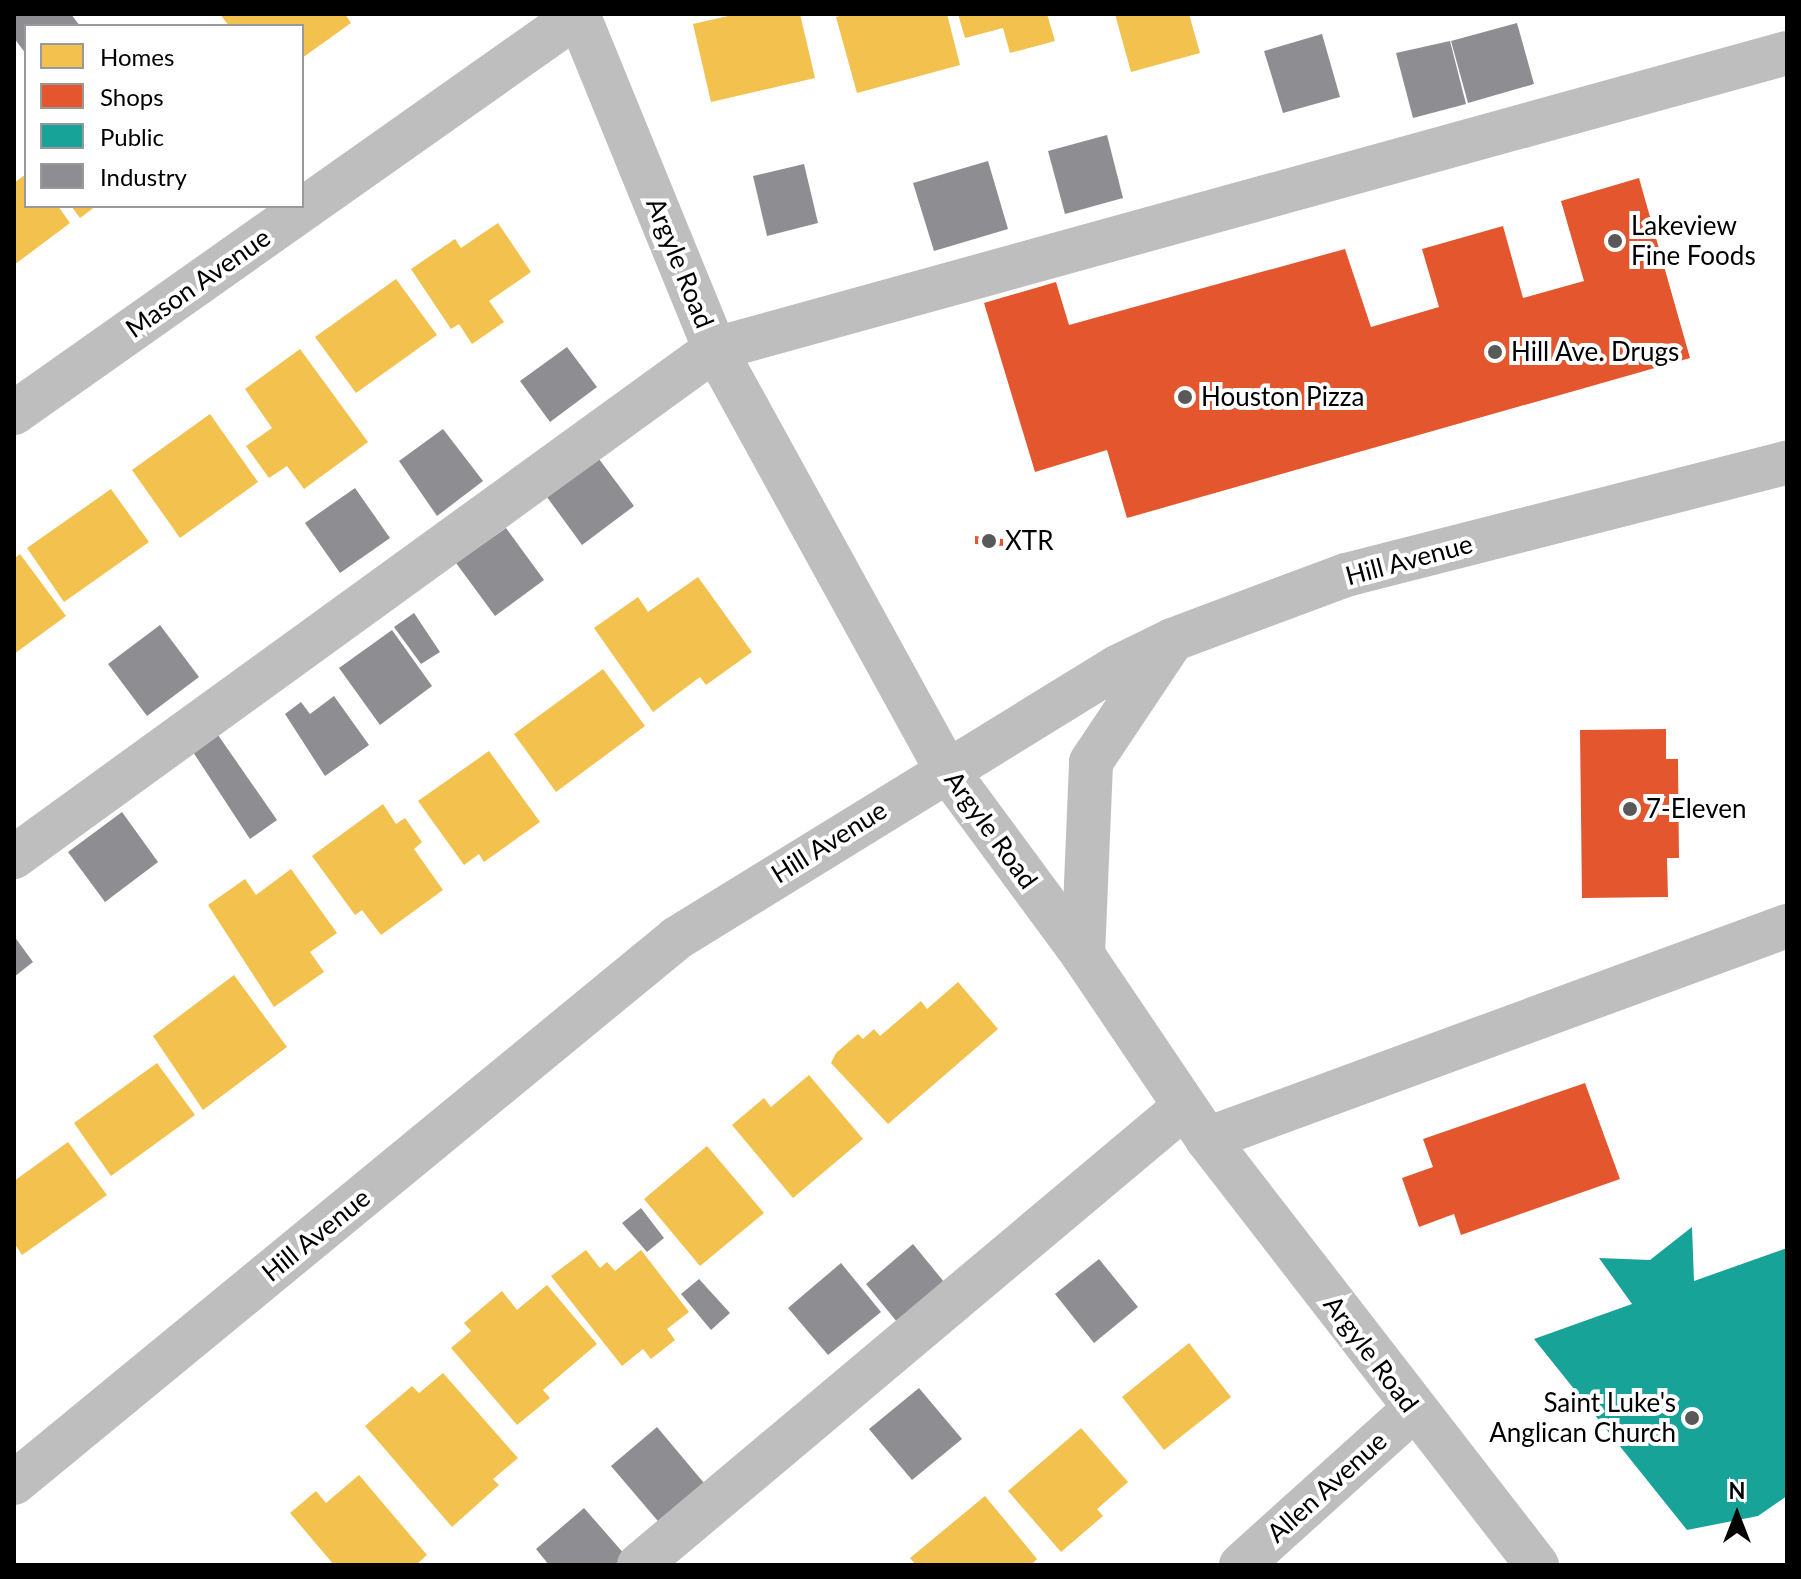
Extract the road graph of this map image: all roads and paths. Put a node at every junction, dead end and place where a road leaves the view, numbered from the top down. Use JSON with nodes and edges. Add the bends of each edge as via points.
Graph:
{"nodes":[{"id":1,"x":578,"y":14,"type":"edge"},
{"id":2,"x":1787,"y":53,"type":"edge"},
{"id":3,"x":304,"y":208,"type":"edge"},
{"id":4,"x":304,"y":208,"type":"edge"},
{"id":5,"x":715,"y":349,"type":"junction"},
{"id":6,"x":14,"y":413,"type":"edge"},
{"id":7,"x":1787,"y":463,"type":"edge"},
{"id":8,"x":1172,"y":640,"type":"junction"},
{"id":9,"x":946,"y":769,"type":"junction"},
{"id":10,"x":14,"y":857,"type":"edge"},
{"id":11,"x":1787,"y":926,"type":"edge"},
{"id":12,"x":1083,"y":955,"type":"junction"},
{"id":13,"x":1195,"y":1124,"type":"junction"},
{"id":14,"x":1413,"y":1410,"type":"junction"},
{"id":15,"x":14,"y":1483,"type":"edge"},
{"id":16,"x":639,"y":1565,"type":"edge"},
{"id":17,"x":1241,"y":1565,"type":"edge"},
{"id":18,"x":1537,"y":1565,"type":"edge"}],
"edges":[{"from":1,"to":3,"type":"street","name":"Mason Avenue"},
{"from":1,"to":5,"type":"street","name":"Argyle Road"},
{"from":2,"to":5,"type":"street"},
{"from":4,"to":6,"type":"street","name":"Mason Avenue"},
{"from":5,"to":9,"type":"street","name":"Argyle Road"},
{"from":5,"to":10,"type":"street"},
{"from":7,"to":8,"type":"street","name":"Hill Avenue","via":[[1346,575]]},
{"from":8,"to":9,"type":"street","name":"Hill Avenue"},
{"from":8,"to":12,"type":"street","via":[[1091,762]]},
{"from":9,"to":12,"type":"street","name":"Argyle Road"},
{"from":9,"to":15,"type":"street","name":"Hill Avenue","via":[[677,938]]},
{"from":11,"to":13,"type":"street"},
{"from":12,"to":13,"type":"street","name":"Argyle Road"},
{"from":13,"to":14,"type":"street","name":"Argyle Road"},
{"from":13,"to":16,"type":"street"},
{"from":14,"to":17,"type":"street","name":"Allen Avenue"},
{"from":14,"to":18,"type":"street","name":"Argyle Road"}]}
